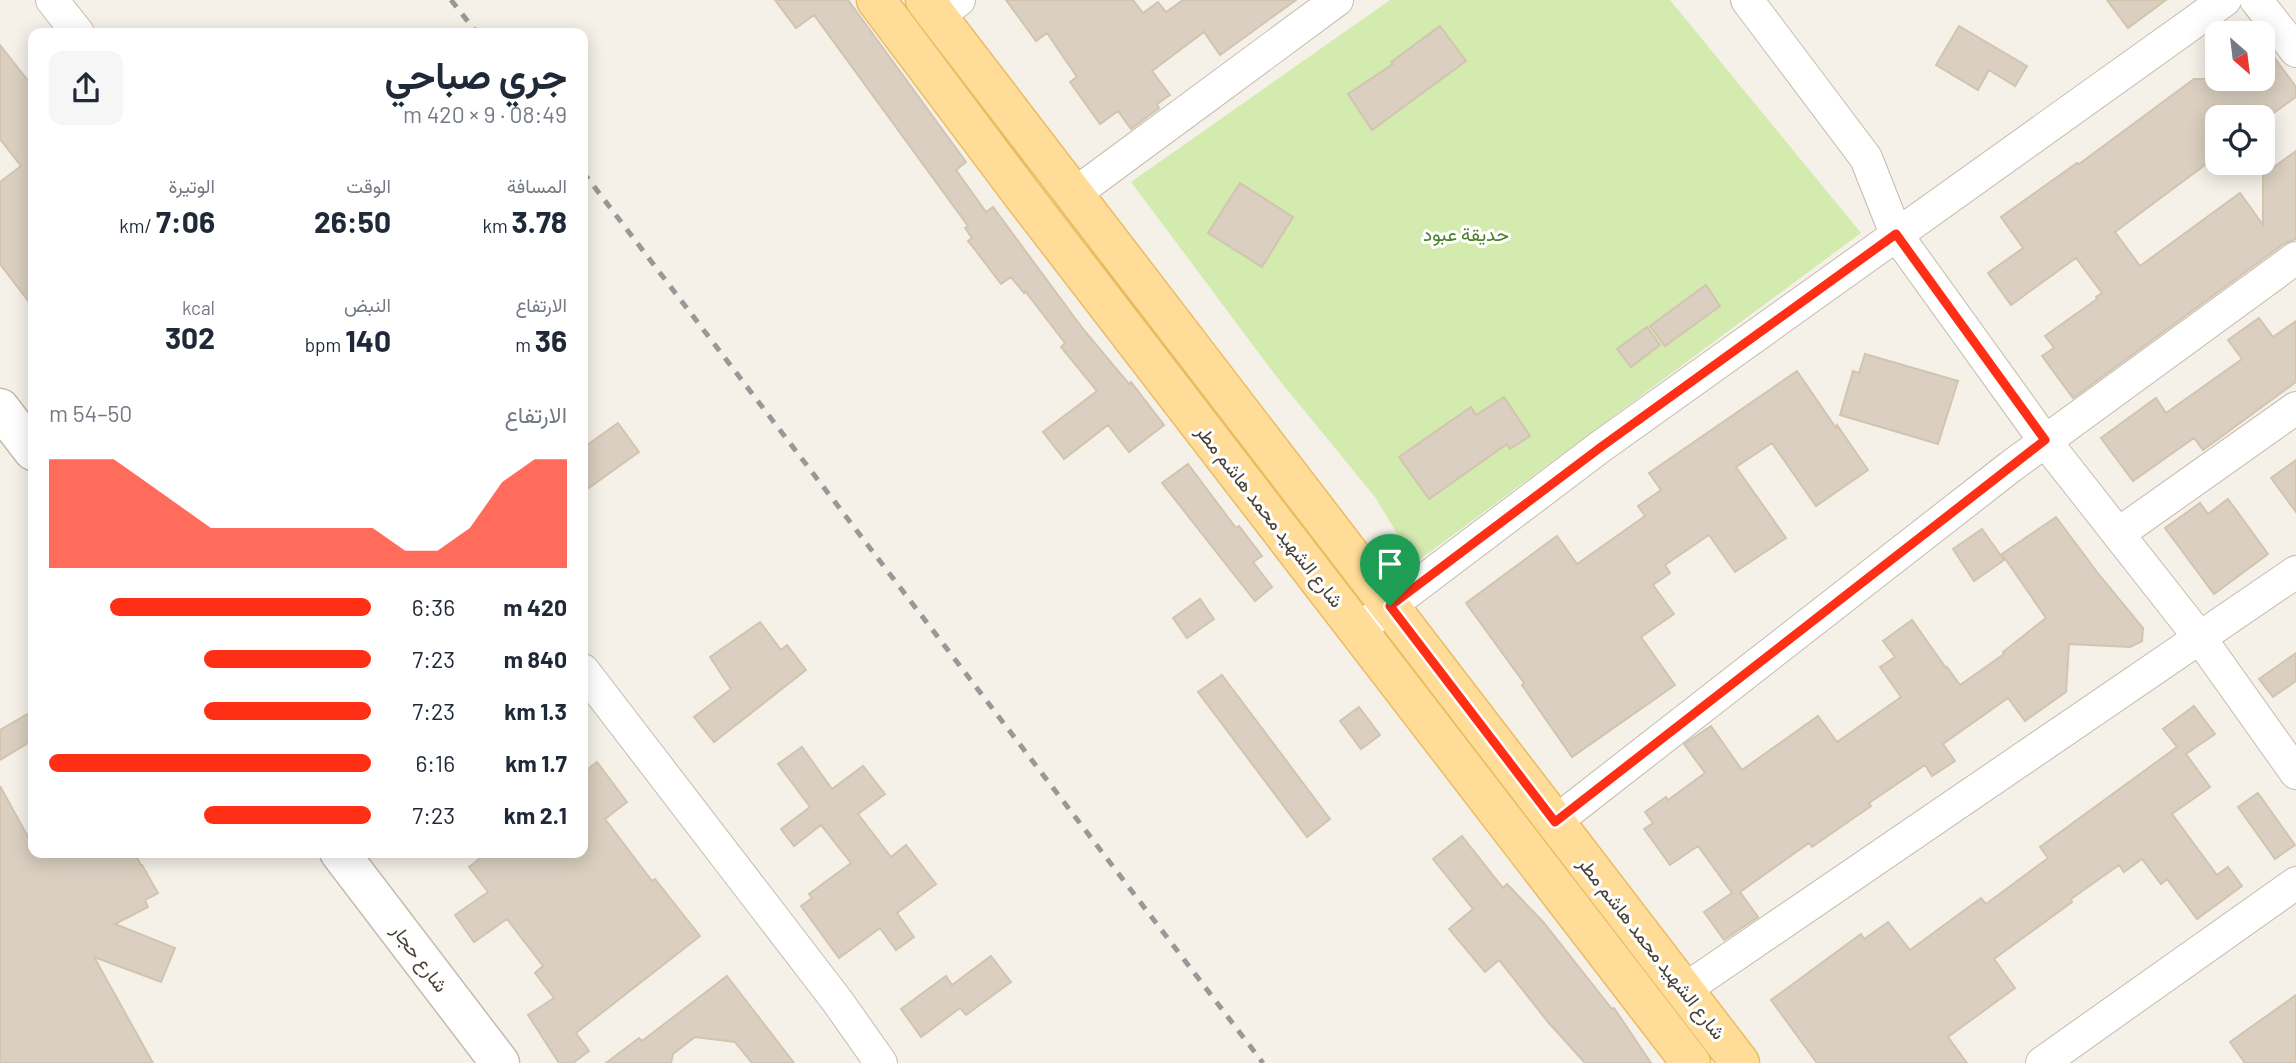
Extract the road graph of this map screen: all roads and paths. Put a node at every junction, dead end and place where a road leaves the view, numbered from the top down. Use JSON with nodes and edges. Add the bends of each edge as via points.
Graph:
{"nodes":[{"id":1,"x":52,"y":0,"type":"edge"},
{"id":2,"x":876,"y":0,"type":"edge"},
{"id":3,"x":1337,"y":0,"type":"edge"},
{"id":4,"x":1747,"y":0,"type":"edge"},
{"id":5,"x":2225,"y":0,"type":"edge"},
{"id":6,"x":2256,"y":0,"type":"edge"},
{"id":7,"x":941,"y":5,"type":"edge"},
{"id":8,"x":74,"y":28,"type":"edge"},
{"id":9,"x":2296,"y":51,"type":"edge"},
{"id":10,"x":1073,"y":195,"type":"junction"},
{"id":11,"x":1896,"y":234,"type":"junction"},
{"id":12,"x":2296,"y":258,"type":"edge"},
{"id":13,"x":0,"y":408,"type":"edge"},
{"id":14,"x":2296,"y":408,"type":"edge"},
{"id":15,"x":2045,"y":440,"type":"junction"},
{"id":16,"x":28,"y":444,"type":"edge"},
{"id":17,"x":2119,"y":534,"type":"junction"},
{"id":18,"x":2296,"y":572,"type":"edge"},
{"id":19,"x":1390,"y":606,"type":"junction"},
{"id":20,"x":1358,"y":630,"type":"junction"},
{"id":21,"x":2200,"y":638,"type":"junction"},
{"id":22,"x":588,"y":677,"type":"edge"},
{"id":23,"x":2292,"y":759,"type":"edge"},
{"id":24,"x":1555,"y":822,"type":"junction"},
{"id":25,"x":345,"y":858,"type":"edge"},
{"id":26,"x":2296,"y":883,"type":"edge"},
{"id":27,"x":1684,"y":990,"type":"junction"},
{"id":28,"x":500,"y":1063,"type":"edge"},
{"id":29,"x":881,"y":1063,"type":"edge"},
{"id":30,"x":1691,"y":1063,"type":"edge"},
{"id":31,"x":1740,"y":1063,"type":"edge"},
{"id":32,"x":2042,"y":1063,"type":"edge"}],
"edges":[{"from":1,"to":8,"type":"street"},
{"from":2,"to":20,"type":"main road","name":"شارع الشهيد محمد هاشم مطر"},
{"from":3,"to":10,"type":"street"},
{"from":4,"to":11,"type":"street","via":[[1866,158]]},
{"from":5,"to":11,"type":"street"},
{"from":6,"to":9,"type":"street"},
{"from":7,"to":10,"type":"main road","name":"شارع الشهيد محمد هاشم مطر"},
{"from":10,"to":19,"type":"main road","name":"شارع الشهيد محمد هاشم مطر"},
{"from":11,"to":15,"type":"street"},
{"from":11,"to":19,"type":"street"},
{"from":12,"to":15,"type":"street"},
{"from":13,"to":16,"type":"street"},
{"from":14,"to":17,"type":"street"},
{"from":15,"to":17,"type":"street"},
{"from":15,"to":24,"type":"street"},
{"from":17,"to":21,"type":"street"},
{"from":18,"to":21,"type":"street"},
{"from":19,"to":20,"type":"street"},
{"from":19,"to":24,"type":"main road","name":"شارع الشهيد محمد هاشم مطر"},
{"from":20,"to":30,"type":"main road","name":"شارع الشهيد محمد هاشم مطر"},
{"from":21,"to":23,"type":"street"},
{"from":21,"to":27,"type":"street"},
{"from":22,"to":29,"type":"street"},
{"from":24,"to":27,"type":"main road","name":"شارع الشهيد محمد هاشم مطر"},
{"from":25,"to":28,"type":"street","name":"شارع حجار"},
{"from":26,"to":32,"type":"street"},
{"from":27,"to":31,"type":"main road","name":"شارع الشهيد محمد هاشم مطر"}]}
